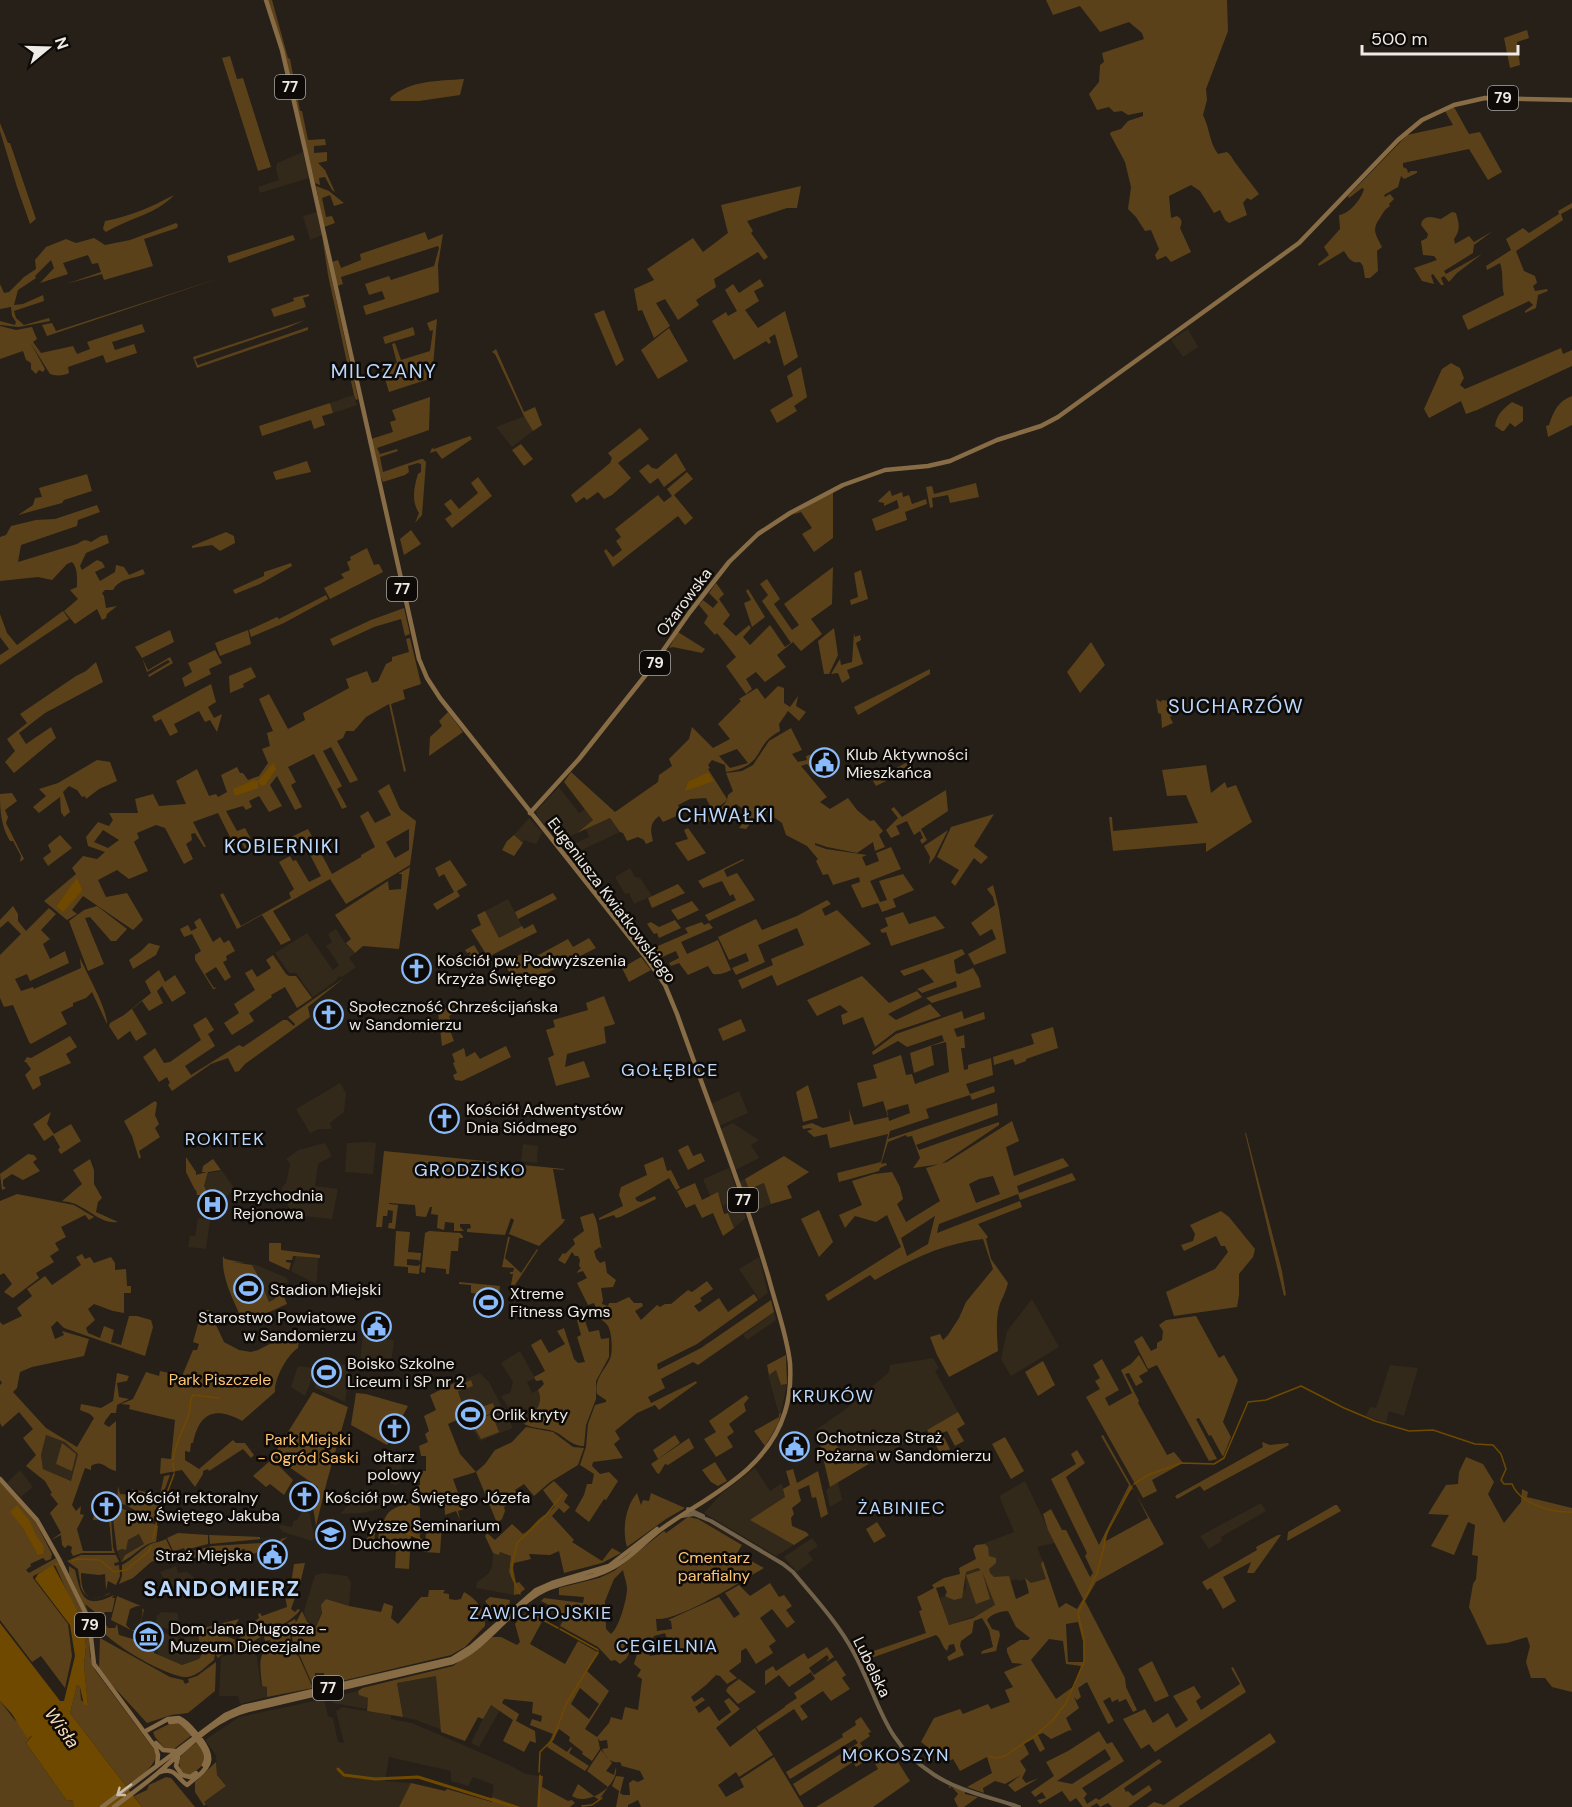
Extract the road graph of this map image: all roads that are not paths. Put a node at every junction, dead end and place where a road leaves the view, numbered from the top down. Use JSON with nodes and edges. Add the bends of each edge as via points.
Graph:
{"nodes":[{"id":1,"x":266,"y":0,"type":"edge"},
{"id":2,"x":1572,"y":99,"type":"edge"},
{"id":3,"x":530,"y":813,"type":"junction"},
{"id":4,"x":0,"y":1479,"type":"edge"},
{"id":5,"x":693,"y":1507,"type":"junction"},
{"id":6,"x":699,"y":1514,"type":"junction"},
{"id":7,"x":682,"y":1516,"type":"junction"},
{"id":8,"x":495,"y":1629,"type":"junction"},
{"id":9,"x":108,"y":1684,"type":"junction"},
{"id":10,"x":140,"y":1722,"type":"junction"},
{"id":11,"x":153,"y":1727,"type":"junction"},
{"id":12,"x":146,"y":1731,"type":"junction"},
{"id":13,"x":152,"y":1737,"type":"junction"},
{"id":14,"x":179,"y":1751,"type":"junction"},
{"id":15,"x":156,"y":1765,"type":"junction"},
{"id":16,"x":158,"y":1773,"type":"junction"},
{"id":17,"x":152,"y":1778,"type":"junction"},
{"id":18,"x":102,"y":1807,"type":"edge"},
{"id":19,"x":114,"y":1807,"type":"edge"},
{"id":20,"x":1019,"y":1807,"type":"edge"}],
"edges":[{"from":1,"to":3,"type":"main road","name":"Eugeniusza Kwiatkowskiego","number":"77","via":[[286,70],[417,652],[434,690]]},
{"from":2,"to":3,"type":"main road","name":"Ożarowska","number":"79","via":[[1485,98],[1432,114],[1403,135],[1299,243],[1058,417],[950,461],[885,470],[836,488],[772,525],[739,552],[690,612],[646,676]]},
{"from":3,"to":5,"type":"main road","name":"Eugeniusza Kwiatkowskiego","number":"77","via":[[665,987],[760,1249],[787,1348],[790,1386],[784,1415],[771,1443],[754,1464]]},
{"from":4,"to":9,"type":"main road","number":"79","via":[[35,1516],[61,1563],[90,1623],[94,1664]]},
{"from":5,"to":6,"type":"main road"},
{"from":5,"to":6,"type":"main road","name":"Lubelska"},
{"from":5,"to":7,"type":"main road","name":"Eugeniusza Kwiatkowskiego","number":"77"},
{"from":5,"to":8,"type":"main road","name":"Eugeniusza Kwiatkowskiego","number":"77","via":[[654,1531],[612,1565],[536,1590]]},
{"from":6,"to":7,"type":"main road"},
{"from":6,"to":20,"type":"main road","name":"Lubelska","via":[[795,1575],[848,1642],[889,1730],[907,1754],[948,1783]]},
{"from":7,"to":8,"type":"main road","name":"Eugeniusza Kwiatkowskiego","number":"77","via":[[614,1567],[537,1594]]},
{"from":8,"to":14,"type":"main road","number":"77","via":[[449,1660],[240,1708],[223,1716]]},
{"from":9,"to":10,"type":"main road","number":"79"},
{"from":9,"to":12,"type":"main road","number":"79"},
{"from":10,"to":11,"type":"main road"},
{"from":10,"to":12,"type":"main road","number":"79"},
{"from":11,"to":12,"type":"main road"},
{"from":11,"to":13,"type":"main road"},
{"from":11,"to":14,"type":"main road","via":[[181,1722],[205,1751],[206,1761],[194,1776],[180,1774],[176,1766]]},
{"from":11,"to":16,"type":"main road","via":[[173,1718],[182,1719],[210,1756],[207,1766],[187,1785],[172,1771]]},
{"from":12,"to":13,"type":"main road","number":"79"},
{"from":12,"to":15,"type":"main road","via":[[157,1749]]},
{"from":13,"to":14,"type":"main road","number":"79","via":[[163,1750]]},
{"from":14,"to":15,"type":"main road","number":"77"},
{"from":14,"to":16,"type":"main road","number":"77"},
{"from":15,"to":17,"type":"main road"},
{"from":15,"to":18,"type":"main road","number":"77","one_way":true},
{"from":16,"to":17,"type":"main road","number":"77"},
{"from":17,"to":19,"type":"main road","number":"77"}]}
